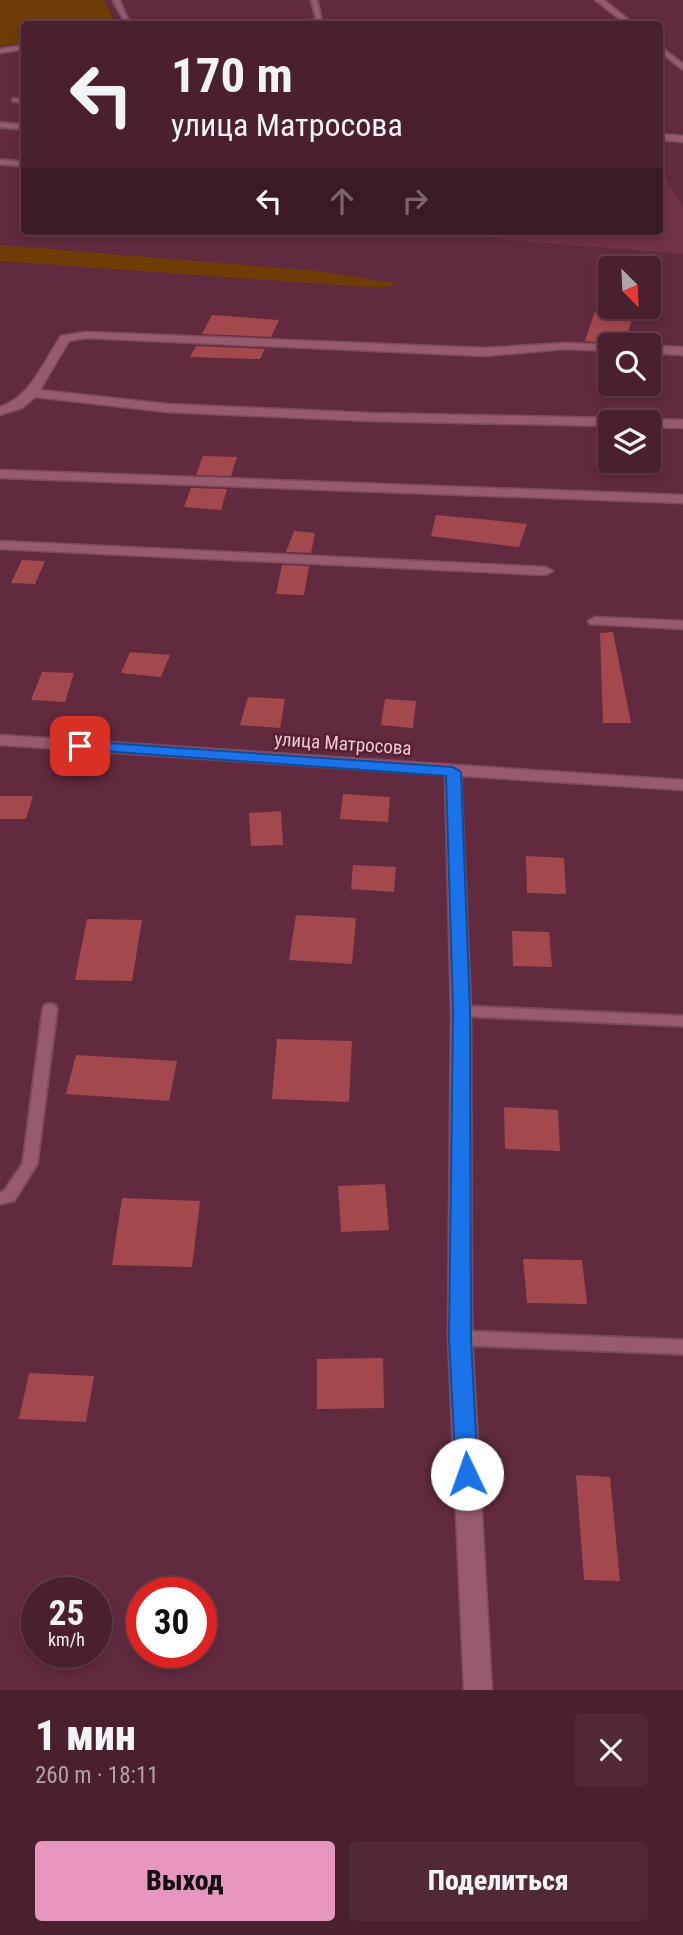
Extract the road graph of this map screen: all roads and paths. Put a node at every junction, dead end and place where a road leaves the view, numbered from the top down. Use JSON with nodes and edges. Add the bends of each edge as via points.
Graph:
{"nodes":[{"id":1,"x":116,"y":0,"type":"edge"},
{"id":2,"x":314,"y":0,"type":"edge"},
{"id":3,"x":599,"y":0,"type":"edge"},
{"id":4,"x":126,"y":21,"type":"edge"},
{"id":5,"x":320,"y":21,"type":"edge"},
{"id":6,"x":626,"y":21,"type":"edge"},
{"id":7,"x":21,"y":48,"type":"edge"},
{"id":8,"x":0,"y":51,"type":"edge"},
{"id":9,"x":663,"y":51,"type":"edge"},
{"id":10,"x":683,"y":68,"type":"edge"},
{"id":11,"x":15,"y":100,"type":"dead end"},
{"id":12,"x":21,"y":101,"type":"edge"},
{"id":13,"x":0,"y":125,"type":"edge"},
{"id":14,"x":21,"y":127,"type":"edge"},
{"id":15,"x":663,"y":137,"type":"edge"},
{"id":16,"x":683,"y":139,"type":"edge"},
{"id":17,"x":0,"y":162,"type":"edge"},
{"id":18,"x":21,"y":164,"type":"edge"},
{"id":19,"x":598,"y":347,"type":"edge"},
{"id":20,"x":661,"y":350,"type":"edge"},
{"id":21,"x":683,"y":351,"type":"edge"},
{"id":22,"x":32,"y":393,"type":"junction"},
{"id":23,"x":0,"y":411,"type":"edge"},
{"id":24,"x":598,"y":422,"type":"edge"},
{"id":25,"x":661,"y":423,"type":"edge"},
{"id":26,"x":683,"y":424,"type":"edge"},
{"id":27,"x":0,"y":474,"type":"edge"},
{"id":28,"x":683,"y":499,"type":"edge"},
{"id":29,"x":0,"y":545,"type":"edge"},
{"id":30,"x":546,"y":571,"type":"dead end"},
{"id":31,"x":595,"y":621,"type":"dead end"},
{"id":32,"x":683,"y":625,"type":"edge"},
{"id":33,"x":0,"y":740,"type":"edge"},
{"id":34,"x":453,"y":772,"type":"junction"},
{"id":35,"x":683,"y":785,"type":"edge"},
{"id":36,"x":50,"y":1009,"type":"dead end"},
{"id":37,"x":461,"y":1011,"type":"junction"},
{"id":38,"x":683,"y":1021,"type":"edge"},
{"id":39,"x":0,"y":1198,"type":"edge"},
{"id":40,"x":460,"y":1338,"type":"junction"},
{"id":41,"x":683,"y":1347,"type":"edge"},
{"id":42,"x":478,"y":1690,"type":"edge"}],
"edges":[{"from":1,"to":4,"type":"lane"},
{"from":2,"to":5,"type":"lane"},
{"from":3,"to":6,"type":"street"},
{"from":7,"to":8,"type":"street"},
{"from":9,"to":10,"type":"street"},
{"from":11,"to":12,"type":"lane"},
{"from":13,"to":14,"type":"lane"},
{"from":15,"to":16,"type":"street"},
{"from":17,"to":18,"type":"lane"},
{"from":19,"to":22,"type":"street","via":[[485,352],[86,335],[65,338]]},
{"from":20,"to":21,"type":"street"},
{"from":22,"to":23,"type":"street","via":[[18,405]]},
{"from":22,"to":24,"type":"street","via":[[167,408]]},
{"from":25,"to":26,"type":"street"},
{"from":27,"to":28,"type":"street"},
{"from":29,"to":30,"type":"street"},
{"from":31,"to":32,"type":"street"},
{"from":33,"to":34,"type":"street","name":"улица Матросова"},
{"from":34,"to":35,"type":"street","name":"улица Матросова"},
{"from":34,"to":37,"type":"street"},
{"from":36,"to":39,"type":"lane","via":[[30,1164],[9,1196]]},
{"from":37,"to":38,"type":"lane"},
{"from":37,"to":40,"type":"street"},
{"from":40,"to":41,"type":"lane"},
{"from":40,"to":42,"type":"street"}]}
